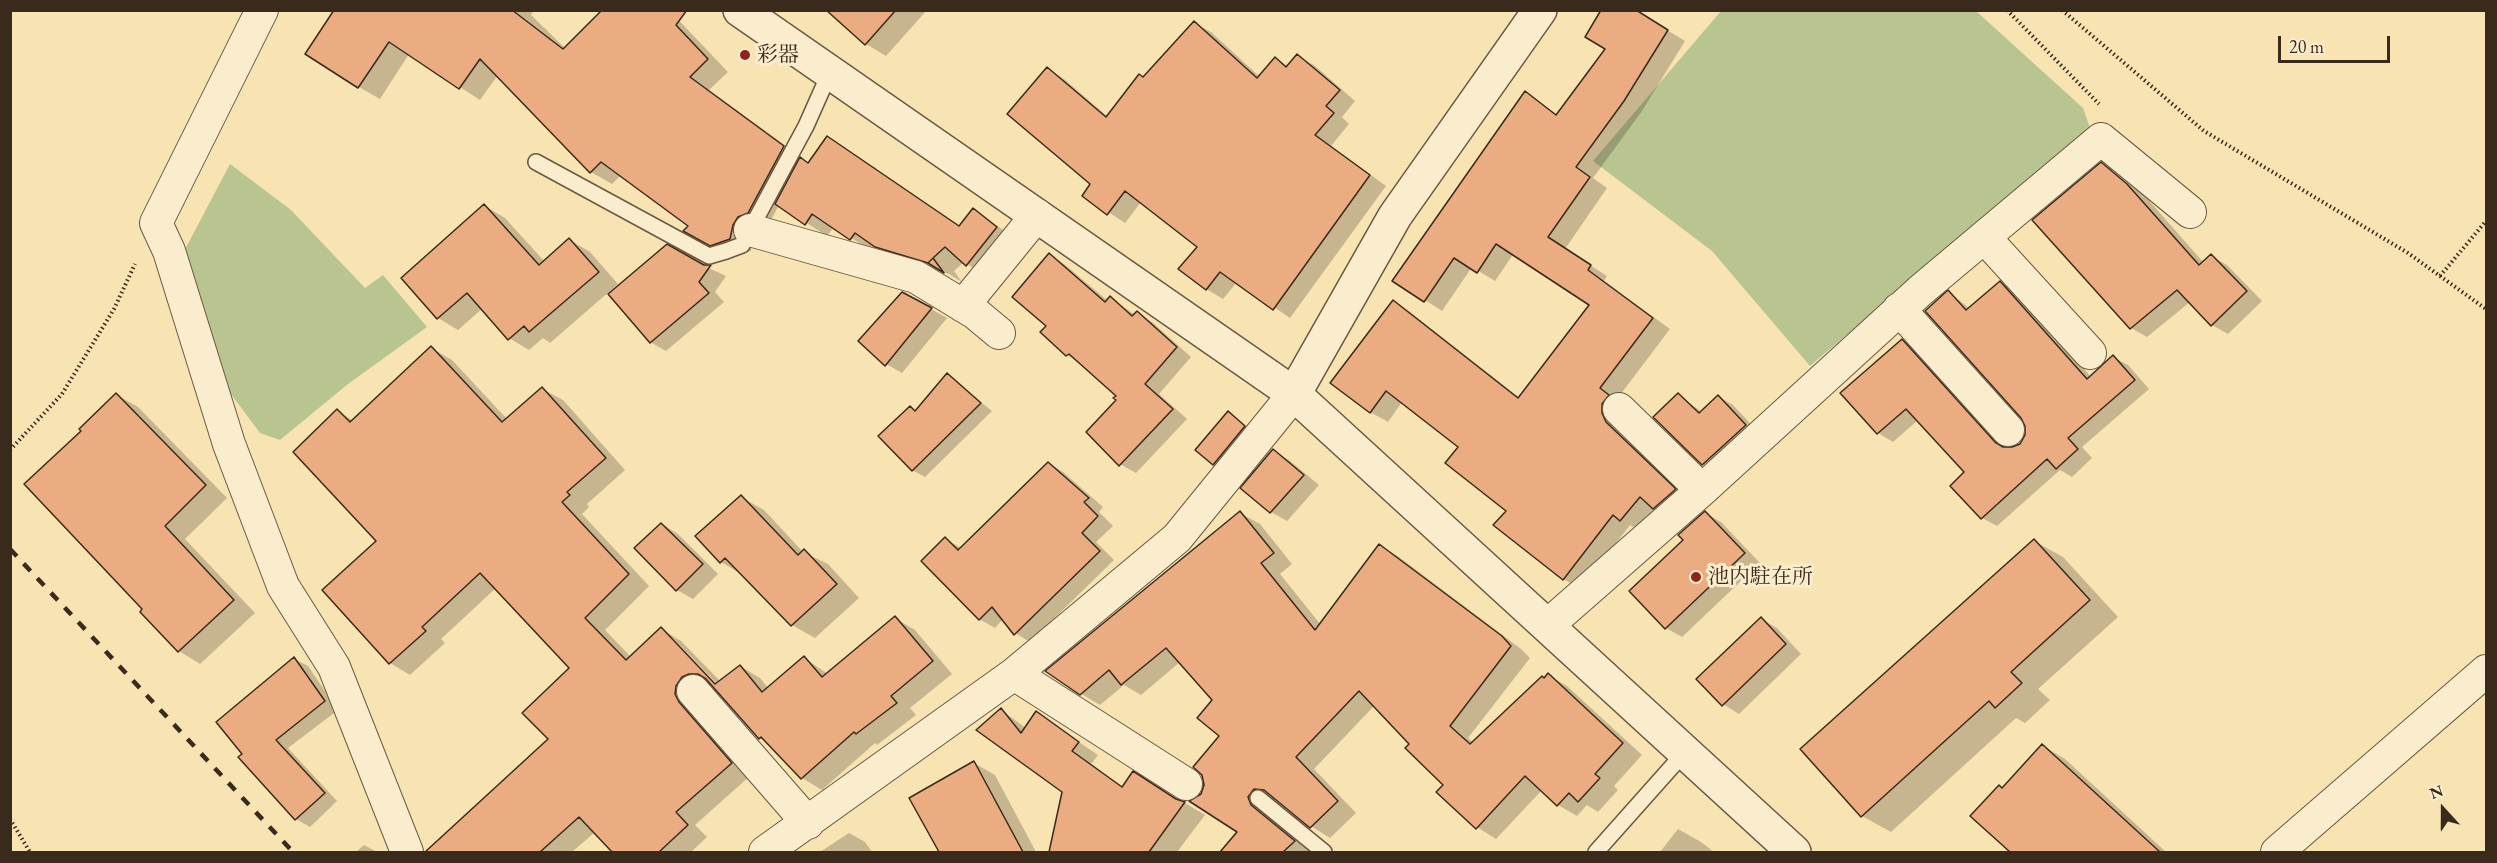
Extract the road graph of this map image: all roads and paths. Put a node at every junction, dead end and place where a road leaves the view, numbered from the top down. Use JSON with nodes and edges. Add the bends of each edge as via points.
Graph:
{"nodes":[{"id":1,"x":262,"y":10,"type":"edge"},
{"id":2,"x":740,"y":10,"type":"edge"},
{"id":3,"x":1540,"y":10,"type":"edge"},
{"id":4,"x":2007,"y":10,"type":"edge"},
{"id":5,"x":2062,"y":10,"type":"edge"},
{"id":6,"x":830,"y":72,"type":"junction"},
{"id":7,"x":2101,"y":139,"type":"junction"},
{"id":8,"x":536,"y":162,"type":"dead end"},
{"id":9,"x":2190,"y":212,"type":"dead end"},
{"id":10,"x":1037,"y":215,"type":"junction"},
{"id":11,"x":2487,"y":221,"type":"edge"},
{"id":12,"x":156,"y":223,"type":"junction"},
{"id":13,"x":750,"y":230,"type":"junction"},
{"id":14,"x":1984,"y":237,"type":"junction"},
{"id":15,"x":2440,"y":276,"type":"junction"},
{"id":16,"x":963,"y":306,"type":"junction"},
{"id":17,"x":1899,"y":309,"type":"junction"},
{"id":18,"x":2487,"y":309,"type":"edge"},
{"id":19,"x":999,"y":333,"type":"dead end"},
{"id":20,"x":2090,"y":353,"type":"dead end"},
{"id":21,"x":1294,"y":394,"type":"junction"},
{"id":22,"x":1619,"y":409,"type":"dead end"},
{"id":23,"x":2008,"y":430,"type":"dead end"},
{"id":24,"x":10,"y":450,"type":"edge"},
{"id":25,"x":1702,"y":490,"type":"junction"},
{"id":26,"x":1548,"y":625,"type":"junction"},
{"id":27,"x":2487,"y":671,"type":"edge"},
{"id":28,"x":1014,"y":674,"type":"junction"},
{"id":29,"x":693,"y":691,"type":"dead end"},
{"id":30,"x":1685,"y":752,"type":"junction"},
{"id":31,"x":1186,"y":784,"type":"dead end"},
{"id":32,"x":1258,"y":798,"type":"dead end"},
{"id":33,"x":10,"y":819,"type":"edge"},
{"id":34,"x":808,"y":823,"type":"junction"},
{"id":35,"x":30,"y":852,"type":"edge"},
{"id":36,"x":407,"y":852,"type":"edge"},
{"id":37,"x":765,"y":852,"type":"edge"},
{"id":38,"x":1324,"y":852,"type":"edge"},
{"id":39,"x":1596,"y":852,"type":"edge"},
{"id":40,"x":1794,"y":852,"type":"edge"},
{"id":41,"x":2277,"y":852,"type":"edge"}],
"edges":[{"from":1,"to":12,"type":"street"},
{"from":2,"to":6,"type":"street"},
{"from":3,"to":21,"type":"street","via":[[1395,216]]},
{"from":4,"to":7,"type":"path","via":[[2100,105]]},
{"from":5,"to":15,"type":"path","via":[[2204,131],[2408,252]]},
{"from":6,"to":10,"type":"street"},
{"from":6,"to":13,"type":"lane"},
{"from":7,"to":9,"type":"street"},
{"from":7,"to":14,"type":"street"},
{"from":8,"to":13,"type":"lane","via":[[709,256],[742,245]]},
{"from":10,"to":16,"type":"street"},
{"from":10,"to":21,"type":"street"},
{"from":11,"to":15,"type":"path"},
{"from":12,"to":24,"type":"path","via":[[114,309],[62,394]]},
{"from":12,"to":36,"type":"street","via":[[169,251],[229,444],[284,586],[334,667]]},
{"from":13,"to":16,"type":"street","via":[[916,277]]},
{"from":14,"to":17,"type":"street"},
{"from":14,"to":20,"type":"street"},
{"from":15,"to":18,"type":"path"},
{"from":16,"to":19,"type":"street"},
{"from":17,"to":23,"type":"street"},
{"from":17,"to":25,"type":"street"},
{"from":21,"to":26,"type":"street"},
{"from":21,"to":28,"type":"street","via":[[1177,538]]},
{"from":22,"to":25,"type":"street"},
{"from":25,"to":26,"type":"street"},
{"from":26,"to":30,"type":"street"},
{"from":27,"to":41,"type":"street"},
{"from":28,"to":31,"type":"street"},
{"from":28,"to":34,"type":"street"},
{"from":29,"to":34,"type":"street"},
{"from":30,"to":39,"type":"lane"},
{"from":30,"to":40,"type":"street"},
{"from":32,"to":38,"type":"lane"},
{"from":33,"to":35,"type":"path"},
{"from":34,"to":37,"type":"street"}]}
